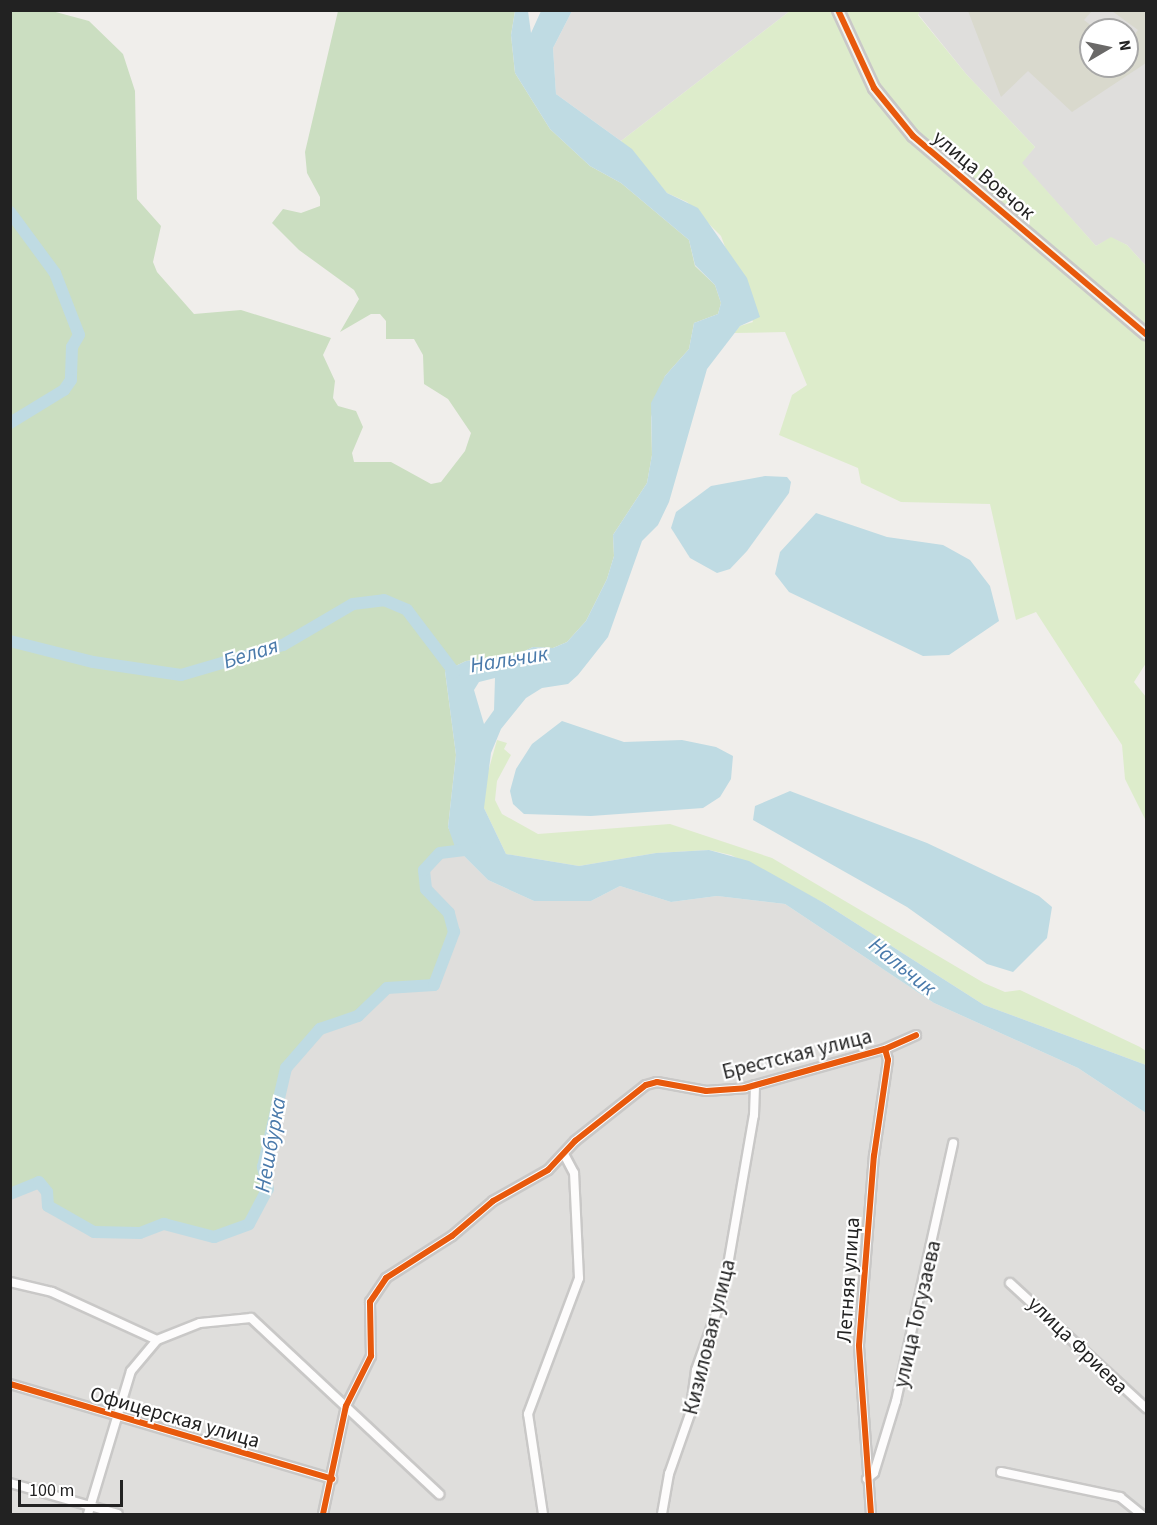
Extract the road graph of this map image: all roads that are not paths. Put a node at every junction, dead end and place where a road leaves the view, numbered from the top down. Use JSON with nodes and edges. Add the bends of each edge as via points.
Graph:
{"nodes":[{"id":1,"x":838,"y":10,"type":"edge"},
{"id":2,"x":1146,"y":334,"type":"edge"},
{"id":3,"x":916,"y":1035,"type":"dead end"},
{"id":4,"x":885,"y":1048,"type":"junction"},
{"id":5,"x":755,"y":1085,"type":"junction"},
{"id":6,"x":953,"y":1143,"type":"dead end"},
{"id":7,"x":564,"y":1154,"type":"junction"},
{"id":8,"x":10,"y":1282,"type":"edge"},
{"id":9,"x":1010,"y":1283,"type":"dead end"},
{"id":10,"x":157,"y":1340,"type":"junction"},
{"id":11,"x":10,"y":1384,"type":"edge"},
{"id":12,"x":346,"y":1406,"type":"junction"},
{"id":13,"x":1146,"y":1408,"type":"edge"},
{"id":14,"x":116,"y":1418,"type":"junction"},
{"id":15,"x":1001,"y":1472,"type":"dead end"},
{"id":16,"x":332,"y":1479,"type":"junction"},
{"id":17,"x":867,"y":1479,"type":"junction"},
{"id":18,"x":10,"y":1483,"type":"edge"},
{"id":19,"x":439,"y":1494,"type":"dead end"},
{"id":20,"x":91,"y":1506,"type":"junction"},
{"id":21,"x":88,"y":1515,"type":"edge"},
{"id":22,"x":118,"y":1515,"type":"edge"},
{"id":23,"x":323,"y":1515,"type":"edge"},
{"id":24,"x":543,"y":1515,"type":"edge"},
{"id":25,"x":662,"y":1515,"type":"edge"},
{"id":26,"x":871,"y":1515,"type":"edge"},
{"id":27,"x":1141,"y":1515,"type":"edge"}],
"edges":[{"from":1,"to":2,"type":"street","name":"улица Вовчок","via":[[874,88],[913,136]]},
{"from":3,"to":4,"type":"street","name":"Брестская улица"},
{"from":4,"to":5,"type":"street","name":"Брестская улица"},
{"from":4,"to":17,"type":"street","name":"Летняя улица","via":[[888,1060],[874,1155],[859,1345]]},
{"from":5,"to":7,"type":"street","name":"Брестская улица","via":[[706,1091],[650,1083]]},
{"from":5,"to":25,"type":"street","name":"Кизиловая улица","via":[[754,1115],[723,1294],[696,1370],[690,1414],[669,1474]]},
{"from":6,"to":17,"type":"street","name":"улица Тогузаева","via":[[896,1401],[874,1473]]},
{"from":7,"to":12,"type":"street","name":"Брестская улица","via":[[542,1174],[493,1201],[452,1236],[378,1286],[369,1306],[370,1362]]},
{"from":7,"to":24,"type":"street","via":[[574,1173],[579,1278],[528,1414]]},
{"from":8,"to":10,"type":"street","via":[[52,1292]]},
{"from":9,"to":13,"type":"street","name":"улица Фриева"},
{"from":10,"to":12,"type":"street","via":[[200,1323],[251,1318]]},
{"from":10,"to":14,"type":"street","via":[[131,1371]]},
{"from":11,"to":14,"type":"street","name":"Офицерская улица"},
{"from":12,"to":16,"type":"street","name":"Брестская улица"},
{"from":12,"to":19,"type":"street"},
{"from":14,"to":16,"type":"street","name":"Офицерская улица"},
{"from":14,"to":20,"type":"street"},
{"from":15,"to":27,"type":"street","via":[[1120,1497]]},
{"from":16,"to":23,"type":"street","name":"Брестская улица"},
{"from":17,"to":26,"type":"street","name":"Летняя улица"},
{"from":18,"to":20,"type":"street"},
{"from":20,"to":21,"type":"street"},
{"from":20,"to":22,"type":"street"}]}
